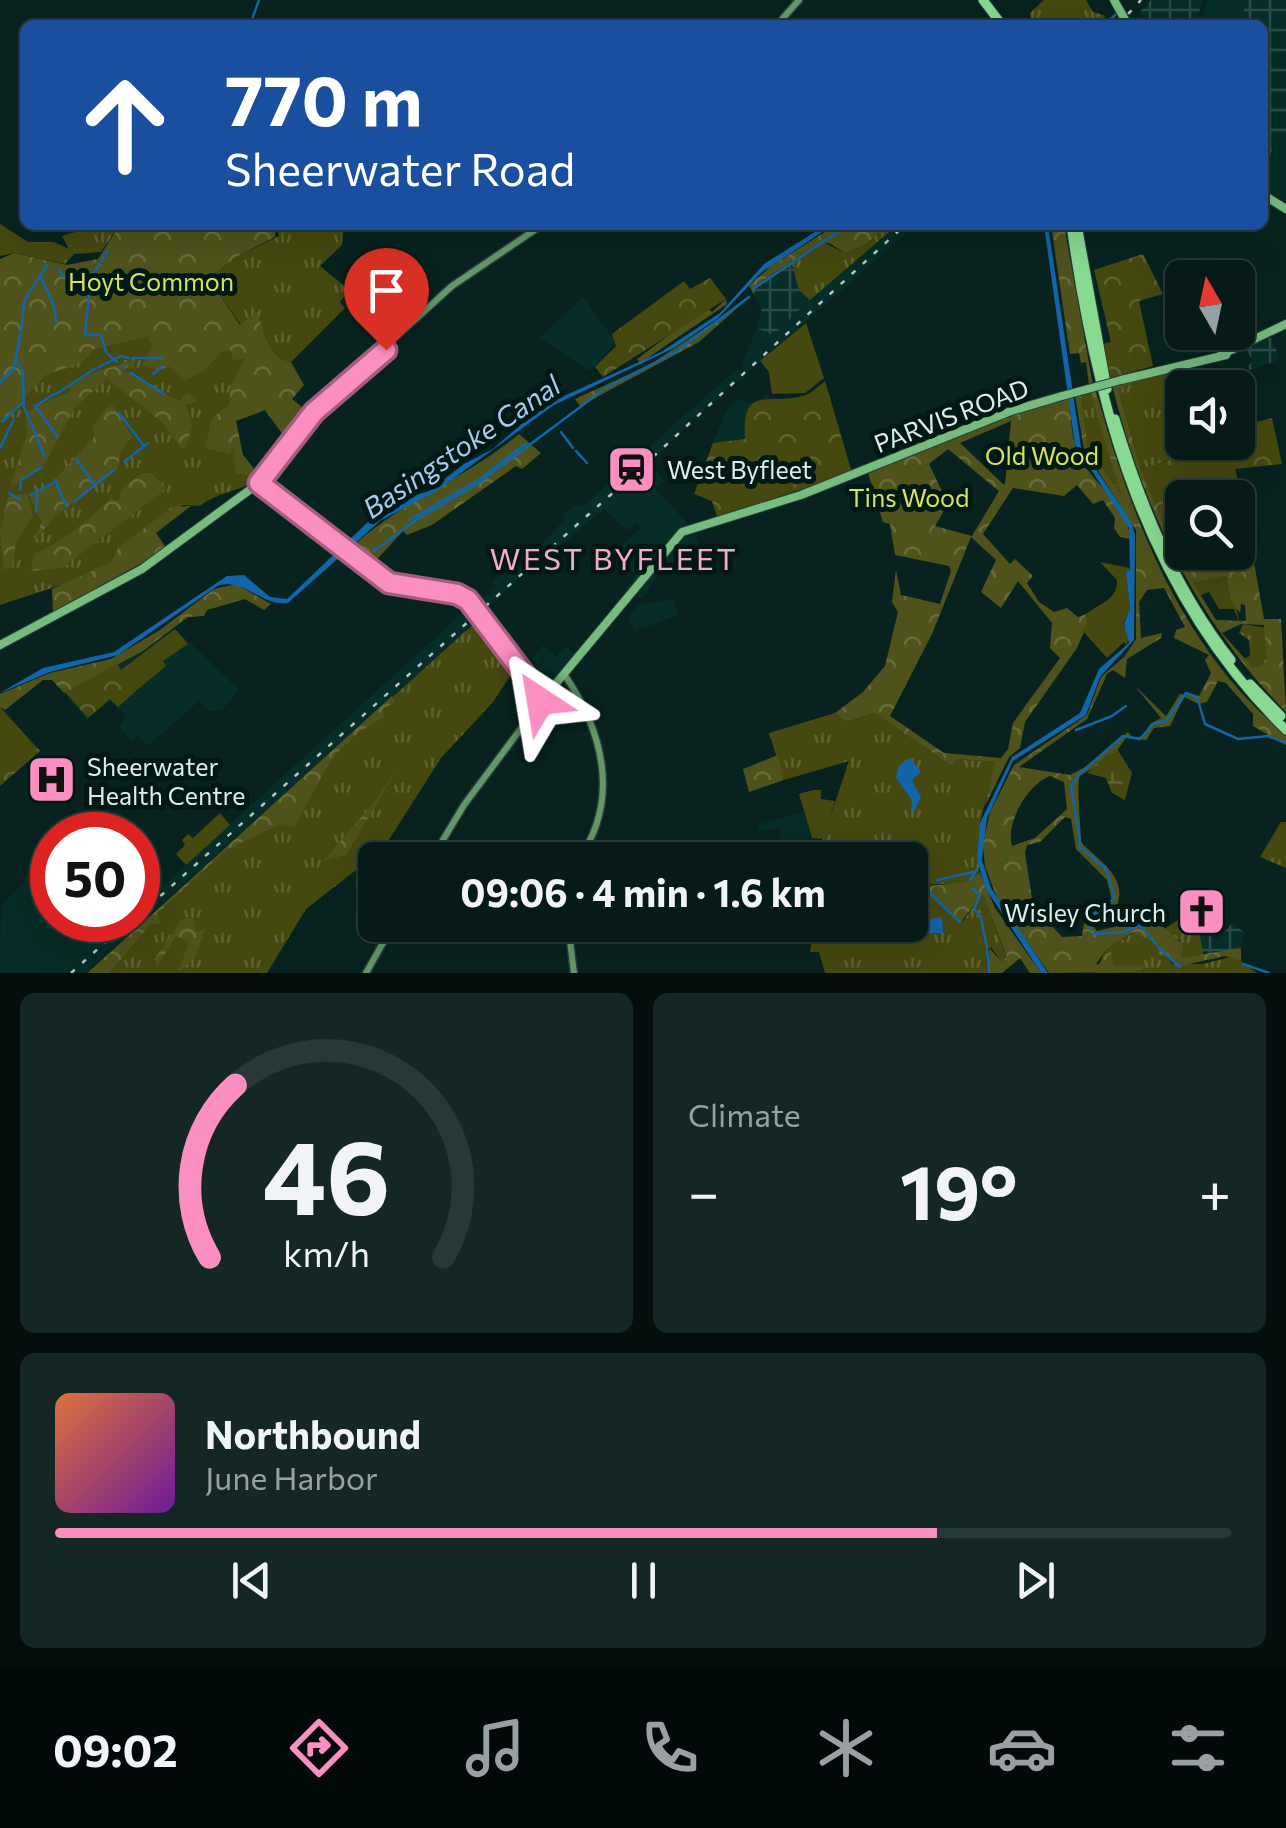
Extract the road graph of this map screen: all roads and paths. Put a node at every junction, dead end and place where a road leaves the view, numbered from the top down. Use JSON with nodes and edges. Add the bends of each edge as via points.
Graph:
{"nodes":[{"id":1,"x":799,"y":0,"type":"edge"},
{"id":2,"x":987,"y":0,"type":"edge"},
{"id":3,"x":781,"y":20,"type":"edge"},
{"id":4,"x":1002,"y":20,"type":"edge"},
{"id":5,"x":535,"y":230,"type":"edge"},
{"id":6,"x":1075,"y":230,"type":"edge"},
{"id":7,"x":1075,"y":230,"type":"edge"},
{"id":8,"x":1286,"y":324,"type":"edge"},
{"id":9,"x":259,"y":483,"type":"junction"},
{"id":10,"x":0,"y":645,"type":"edge"},
{"id":11,"x":564,"y":674,"type":"junction"},
{"id":12,"x":543,"y":699,"type":"junction"},
{"id":13,"x":1286,"y":722,"type":"edge"},
{"id":14,"x":1286,"y":730,"type":"edge"},
{"id":15,"x":442,"y":842,"type":"edge"},
{"id":16,"x":585,"y":842,"type":"edge"},
{"id":17,"x":383,"y":942,"type":"edge"},
{"id":18,"x":570,"y":942,"type":"edge"},
{"id":19,"x":366,"y":973,"type":"edge"},
{"id":20,"x":574,"y":973,"type":"edge"}],
"edges":[{"from":1,"to":3,"type":"main road"},
{"from":2,"to":4,"type":"highway"},
{"from":5,"to":9,"type":"main road","via":[[447,290],[321,405]]},
{"from":6,"to":13,"type":"highway","via":[[1105,384],[1152,524],[1209,631]]},
{"from":7,"to":14,"type":"highway","via":[[1099,386],[1148,532],[1213,648]]},
{"from":8,"to":11,"type":"main road","name":"PARVIS ROAD","bridge":true,"via":[[1227,352],[1011,411],[808,493],[677,535]]},
{"from":9,"to":10,"type":"main road","via":[[142,569]]},
{"from":9,"to":12,"type":"main road","bridge":true,"via":[[392,584],[457,594],[472,605]]},
{"from":11,"to":12,"type":"main road"},
{"from":11,"to":16,"type":"main road","via":[[606,773]]},
{"from":12,"to":15,"type":"main road"},
{"from":17,"to":19,"type":"main road"},
{"from":18,"to":20,"type":"main road"}]}
